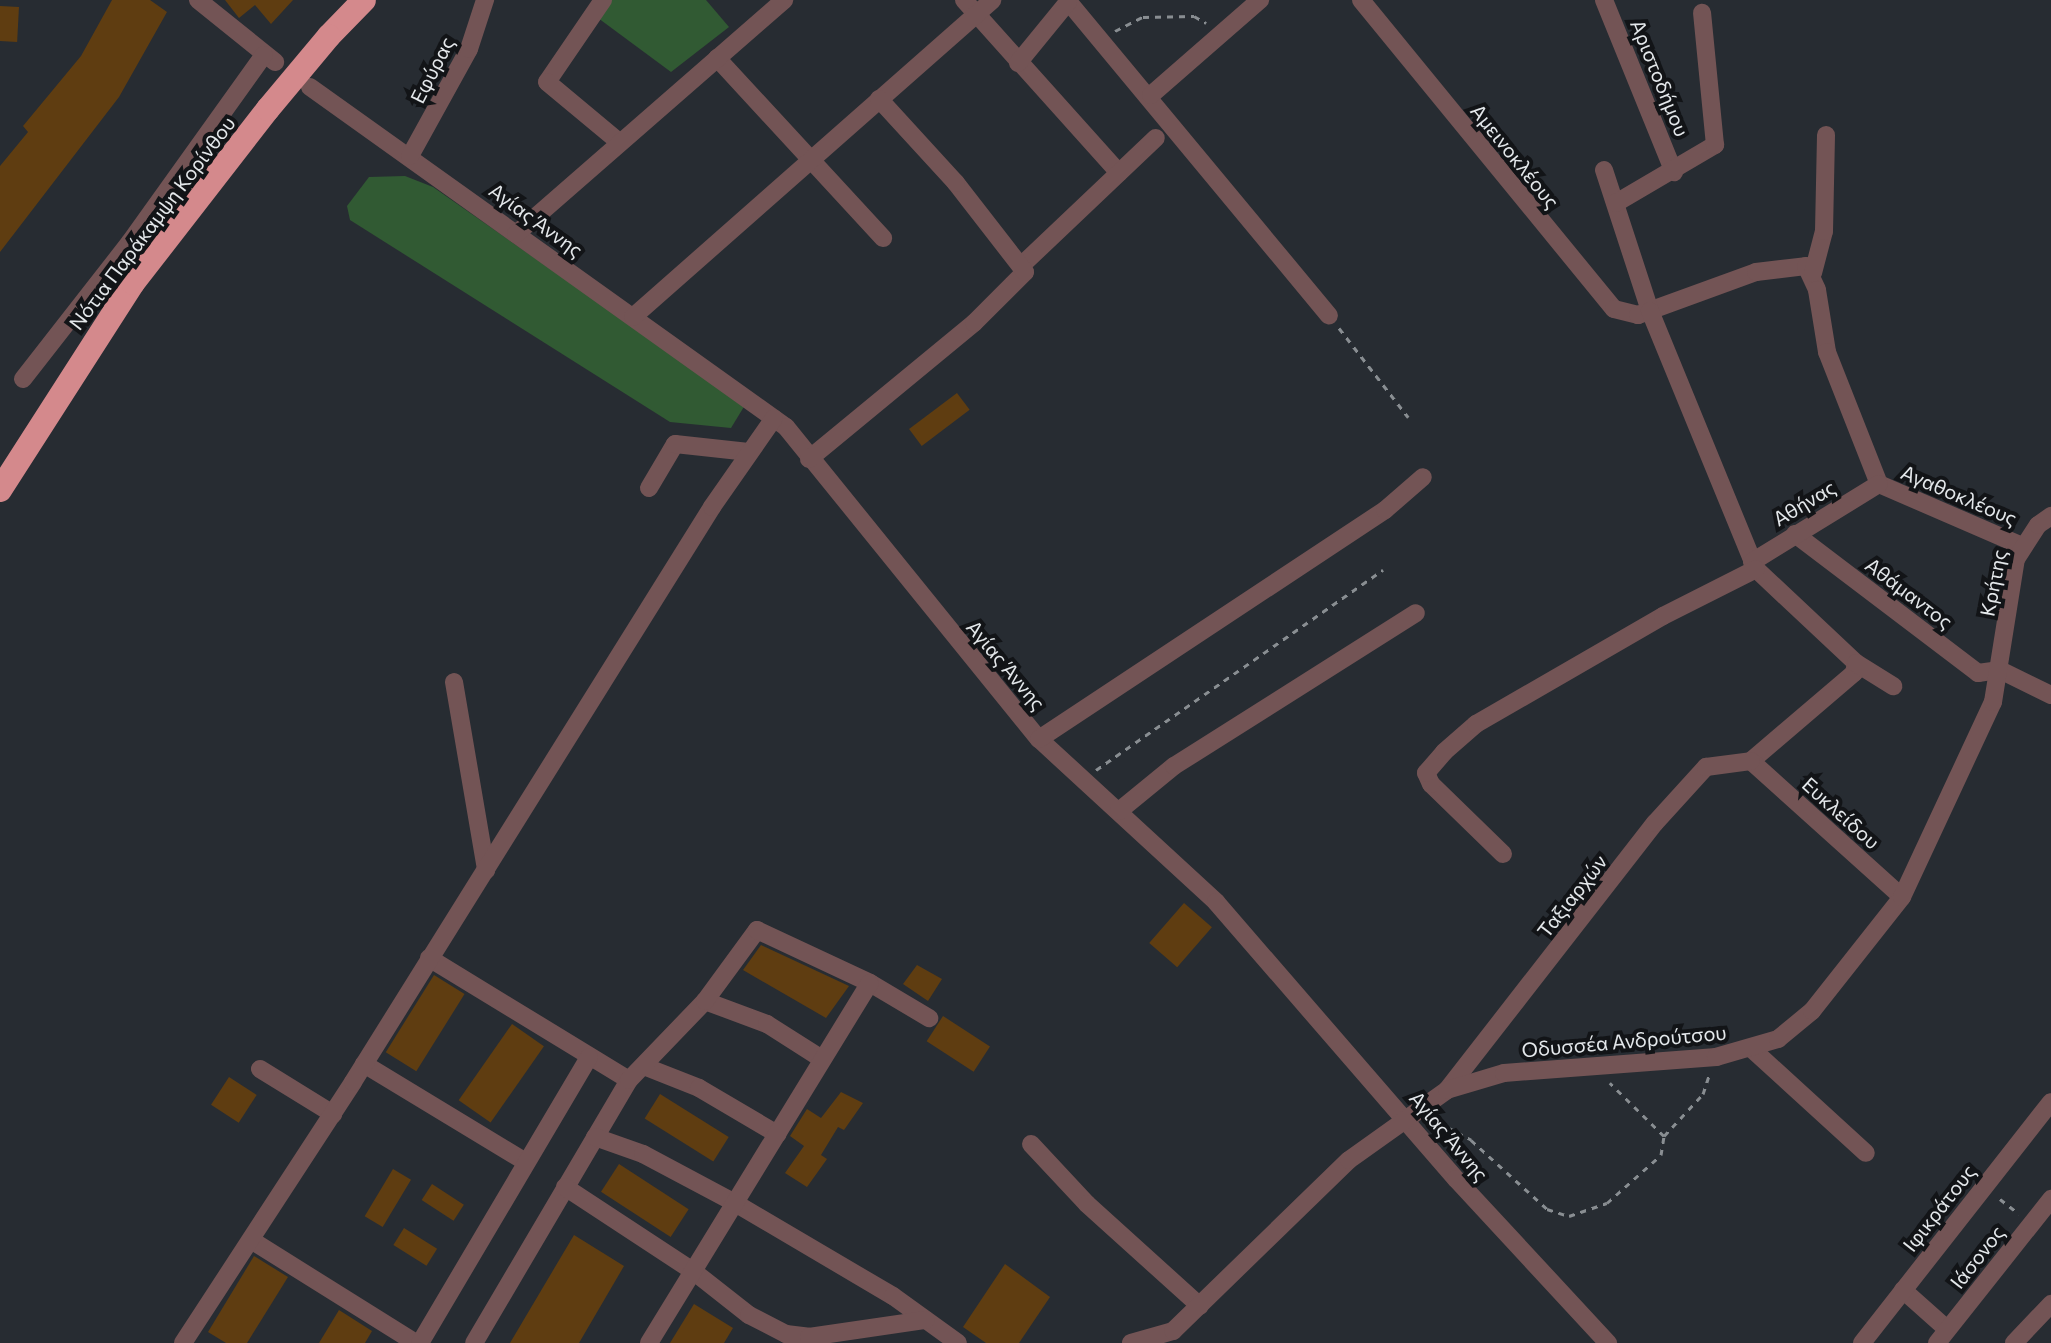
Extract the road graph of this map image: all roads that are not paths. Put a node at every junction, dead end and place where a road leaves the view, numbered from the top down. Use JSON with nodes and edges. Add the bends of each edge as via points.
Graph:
{"nodes":[{"id":1,"x":198,"y":0,"type":"edge"},
{"id":2,"x":364,"y":0,"type":"edge"},
{"id":3,"x":485,"y":0,"type":"edge"},
{"id":4,"x":603,"y":0,"type":"edge"},
{"id":5,"x":784,"y":0,"type":"edge"},
{"id":6,"x":992,"y":0,"type":"edge"},
{"id":7,"x":1260,"y":0,"type":"edge"},
{"id":8,"x":1604,"y":0,"type":"edge"},
{"id":9,"x":1068,"y":1,"type":"edge"},
{"id":10,"x":1371,"y":4,"type":"edge"},
{"id":11,"x":970,"y":7,"type":"edge"},
{"id":12,"x":1702,"y":13,"type":"dead end"},
{"id":13,"x":717,"y":58,"type":"junction"},
{"id":14,"x":1018,"y":63,"type":"junction"},
{"id":15,"x":310,"y":87,"type":"dead end"},
{"id":16,"x":1151,"y":95,"type":"junction"},
{"id":17,"x":879,"y":99,"type":"junction"},
{"id":18,"x":1826,"y":135,"type":"dead end"},
{"id":19,"x":1156,"y":138,"type":"dead end"},
{"id":20,"x":619,"y":142,"type":"junction"},
{"id":21,"x":410,"y":156,"type":"junction"},
{"id":22,"x":810,"y":159,"type":"junction"},
{"id":23,"x":1604,"y":170,"type":"dead end"},
{"id":24,"x":1674,"y":172,"type":"junction"},
{"id":25,"x":1119,"y":173,"type":"junction"},
{"id":26,"x":1616,"y":203,"type":"junction"},
{"id":27,"x":516,"y":234,"type":"junction"},
{"id":28,"x":883,"y":238,"type":"dead end"},
{"id":29,"x":1023,"y":264,"type":"junction"},
{"id":30,"x":1813,"y":273,"type":"junction"},
{"id":31,"x":1650,"y":311,"type":"junction"},
{"id":32,"x":1329,"y":316,"type":"road end"},
{"id":33,"x":633,"y":317,"type":"junction"},
{"id":34,"x":23,"y":379,"type":"dead end"},
{"id":35,"x":774,"y":418,"type":"junction"},
{"id":36,"x":749,"y":452,"type":"junction"},
{"id":37,"x":809,"y":459,"type":"junction"},
{"id":38,"x":1423,"y":477,"type":"dead end"},
{"id":39,"x":1879,"y":484,"type":"junction"},
{"id":40,"x":649,"y":488,"type":"dead end"},
{"id":41,"x":0,"y":490,"type":"edge"},
{"id":42,"x":2051,"y":516,"type":"edge"},
{"id":43,"x":1795,"y":534,"type":"junction"},
{"id":44,"x":2022,"y":546,"type":"junction"},
{"id":45,"x":1754,"y":566,"type":"junction"},
{"id":46,"x":1416,"y":613,"type":"dead end"},
{"id":47,"x":1856,"y":663,"type":"junction"},
{"id":48,"x":2000,"y":670,"type":"junction"},
{"id":49,"x":454,"y":682,"type":"dead end"},
{"id":50,"x":1893,"y":686,"type":"dead end"},
{"id":51,"x":2051,"y":695,"type":"edge"},
{"id":52,"x":1039,"y":739,"type":"junction"},
{"id":53,"x":1751,"y":761,"type":"junction"},
{"id":54,"x":1119,"y":811,"type":"junction"},
{"id":55,"x":1503,"y":854,"type":"dead end"},
{"id":56,"x":486,"y":870,"type":"junction"},
{"id":57,"x":1902,"y":897,"type":"junction"},
{"id":58,"x":429,"y":958,"type":"junction"},
{"id":59,"x":870,"y":983,"type":"junction"},
{"id":60,"x":705,"y":1001,"type":"junction"},
{"id":61,"x":929,"y":1018,"type":"dead end"},
{"id":62,"x":1752,"y":1049,"type":"junction"},
{"id":63,"x":589,"y":1057,"type":"junction"},
{"id":64,"x":822,"y":1059,"type":"junction"},
{"id":65,"x":364,"y":1064,"type":"junction"},
{"id":66,"x":646,"y":1067,"type":"junction"},
{"id":67,"x":260,"y":1069,"type":"dead end"},
{"id":68,"x":629,"y":1080,"type":"junction"},
{"id":69,"x":1447,"y":1090,"type":"junction"},
{"id":70,"x":2048,"y":1112,"type":"edge"},
{"id":71,"x":1410,"y":1113,"type":"junction"},
{"id":72,"x":333,"y":1114,"type":"junction"},
{"id":73,"x":777,"y":1134,"type":"junction"},
{"id":74,"x":595,"y":1137,"type":"junction"},
{"id":75,"x":1031,"y":1144,"type":"dead end"},
{"id":76,"x":1866,"y":1153,"type":"dead end"},
{"id":77,"x":526,"y":1162,"type":"junction"},
{"id":78,"x":565,"y":1187,"type":"junction"},
{"id":79,"x":2051,"y":1199,"type":"edge"},
{"id":80,"x":735,"y":1203,"type":"junction"},
{"id":81,"x":251,"y":1240,"type":"junction"},
{"id":82,"x":693,"y":1271,"type":"junction"},
{"id":83,"x":1903,"y":1290,"type":"junction"},
{"id":84,"x":2051,"y":1304,"type":"edge"},
{"id":85,"x":1200,"y":1306,"type":"junction"},
{"id":86,"x":926,"y":1320,"type":"junction"},
{"id":87,"x":766,"y":1335,"type":"edge"},
{"id":88,"x":1942,"y":1336,"type":"edge"},
{"id":89,"x":187,"y":1341,"type":"edge"},
{"id":90,"x":418,"y":1343,"type":"edge"},
{"id":91,"x":474,"y":1343,"type":"edge"},
{"id":92,"x":649,"y":1343,"type":"edge"},
{"id":93,"x":958,"y":1343,"type":"edge"},
{"id":94,"x":1131,"y":1343,"type":"edge"},
{"id":95,"x":1608,"y":1343,"type":"edge"},
{"id":96,"x":1862,"y":1343,"type":"edge"},
{"id":97,"x":2014,"y":1343,"type":"edge"}],
"edges":[{"from":1,"to":34,"type":"street","via":[[270,58]]},
{"from":2,"to":41,"type":"highway","name":"Νότια Παράκαμψη Κορίνθου","bridge":true,"via":[[268,109],[133,283]]},
{"from":3,"to":21,"type":"street","name":"Εφύρας","via":[[469,49]]},
{"from":4,"to":20,"type":"street","via":[[547,82]]},
{"from":5,"to":13,"type":"street"},
{"from":6,"to":11,"type":"street"},
{"from":7,"to":16,"type":"street"},
{"from":8,"to":24,"type":"street","name":"Αριστοδήμου"},
{"from":9,"to":14,"type":"street"},
{"from":9,"to":16,"type":"street"},
{"from":10,"to":31,"type":"street","name":"Αμεινοκλέους","via":[[1605,303],[1625,314]]},
{"from":11,"to":14,"type":"street"},
{"from":11,"to":17,"type":"street"},
{"from":12,"to":24,"type":"street","via":[[1715,145]]},
{"from":13,"to":20,"type":"street"},
{"from":13,"to":22,"type":"street"},
{"from":14,"to":25,"type":"street"},
{"from":15,"to":21,"type":"street","name":"Αγίας Άννης"},
{"from":16,"to":32,"type":"street"},
{"from":17,"to":22,"type":"street"},
{"from":17,"to":29,"type":"street"},
{"from":18,"to":30,"type":"street","via":[[1824,231]]},
{"from":19,"to":25,"type":"street"},
{"from":20,"to":27,"type":"street"},
{"from":21,"to":27,"type":"street","name":"Αγίας Άννης"},
{"from":22,"to":28,"type":"street"},
{"from":22,"to":33,"type":"street"},
{"from":23,"to":26,"type":"street"},
{"from":24,"to":26,"type":"street"},
{"from":25,"to":29,"type":"street"},
{"from":26,"to":31,"type":"street"},
{"from":27,"to":33,"type":"street","name":"Αγίας Άννης"},
{"from":29,"to":37,"type":"street","via":[[1025,272],[1015,285],[974,323]]},
{"from":30,"to":31,"type":"street","via":[[1795,263],[1756,272]]},
{"from":30,"to":39,"type":"street","via":[[1827,352]]},
{"from":31,"to":45,"type":"street"},
{"from":33,"to":35,"type":"street","name":"Αγίας Άννης"},
{"from":35,"to":36,"type":"street"},
{"from":35,"to":37,"type":"street","name":"Αγίας Άννης"},
{"from":36,"to":40,"type":"street","via":[[675,444]]},
{"from":36,"to":56,"type":"street"},
{"from":37,"to":52,"type":"street","name":"Αγίας Άννης"},
{"from":38,"to":52,"type":"street","via":[[1385,510]]},
{"from":39,"to":43,"type":"street","name":"Αθήνας"},
{"from":39,"to":44,"type":"street","name":"Αγαθοκλέους"},
{"from":42,"to":44,"type":"street","name":"Κρήτης"},
{"from":43,"to":45,"type":"street","name":"Αθήνας"},
{"from":43,"to":48,"type":"street","name":"Αθάμαντος","via":[[1978,673]]},
{"from":44,"to":48,"type":"street","name":"Κρήτης"},
{"from":45,"to":47,"type":"street"},
{"from":45,"to":55,"type":"street","name":"Αθήνας","via":[[1476,724],[1444,752],[1426,773],[1431,784]]},
{"from":46,"to":54,"type":"street","via":[[1174,766]]},
{"from":47,"to":50,"type":"street"},
{"from":47,"to":53,"type":"street","via":[[1854,673]]},
{"from":48,"to":51,"type":"street","name":"Αθάμαντος"},
{"from":48,"to":57,"type":"street","name":"Οδυσσέα Ανδρούτσου","via":[[1993,702]]},
{"from":49,"to":56,"type":"street"},
{"from":52,"to":54,"type":"street","name":"Αγίας Άννης"},
{"from":53,"to":57,"type":"street","name":"Ευκλείδου"},
{"from":53,"to":69,"type":"street","name":"Ταξιαρχών","via":[[1706,767]]},
{"from":54,"to":71,"type":"street","name":"Αγίας Άννης","via":[[1216,902]]},
{"from":56,"to":58,"type":"street"},
{"from":57,"to":62,"type":"street","name":"Οδυσσέα Ανδρούτσου","via":[[1812,1011],[1778,1039]]},
{"from":58,"to":63,"type":"street"},
{"from":58,"to":65,"type":"street"},
{"from":59,"to":60,"type":"street","via":[[757,930]]},
{"from":59,"to":61,"type":"street"},
{"from":59,"to":64,"type":"street"},
{"from":60,"to":64,"type":"street","via":[[767,1024]]},
{"from":60,"to":66,"type":"street"},
{"from":62,"to":69,"type":"street","name":"Οδυσσέα Ανδρούτσου","via":[[1716,1057],[1504,1073]]},
{"from":62,"to":76,"type":"street"},
{"from":63,"to":68,"type":"street"},
{"from":63,"to":77,"type":"street"},
{"from":64,"to":73,"type":"street"},
{"from":65,"to":72,"type":"street"},
{"from":65,"to":77,"type":"street"},
{"from":66,"to":68,"type":"street"},
{"from":66,"to":73,"type":"street","via":[[699,1088]]},
{"from":67,"to":72,"type":"street"},
{"from":68,"to":74,"type":"street"},
{"from":69,"to":71,"type":"street","name":"Οδυσσέα Ανδρούτσου"},
{"from":70,"to":83,"type":"street","name":"Ιφικράτους"},
{"from":71,"to":85,"type":"street","name":"Οδυσσέα Ανδρούτσου","via":[[1349,1160]]},
{"from":71,"to":95,"type":"street","name":"Αγίας Άννης","via":[[1517,1248]]},
{"from":72,"to":81,"type":"street"},
{"from":73,"to":80,"type":"street"},
{"from":74,"to":78,"type":"street"},
{"from":74,"to":80,"type":"street","via":[[643,1154]]},
{"from":75,"to":85,"type":"street","via":[[1087,1204]]},
{"from":77,"to":90,"type":"street"},
{"from":78,"to":82,"type":"street"},
{"from":78,"to":91,"type":"street"},
{"from":79,"to":88,"type":"street","name":"Ιάσονος"},
{"from":80,"to":82,"type":"street"},
{"from":80,"to":86,"type":"street"},
{"from":81,"to":89,"type":"street"},
{"from":81,"to":90,"type":"street"},
{"from":82,"to":87,"type":"street"},
{"from":82,"to":92,"type":"street"},
{"from":83,"to":88,"type":"street"},
{"from":83,"to":96,"type":"street","name":"Ιφικράτους"},
{"from":84,"to":97,"type":"street"},
{"from":85,"to":94,"type":"street","name":"Οδυσσέα Ανδρούτσου","via":[[1173,1331]]},
{"from":86,"to":87,"type":"street","via":[[809,1337]]},
{"from":86,"to":93,"type":"street"}]}
